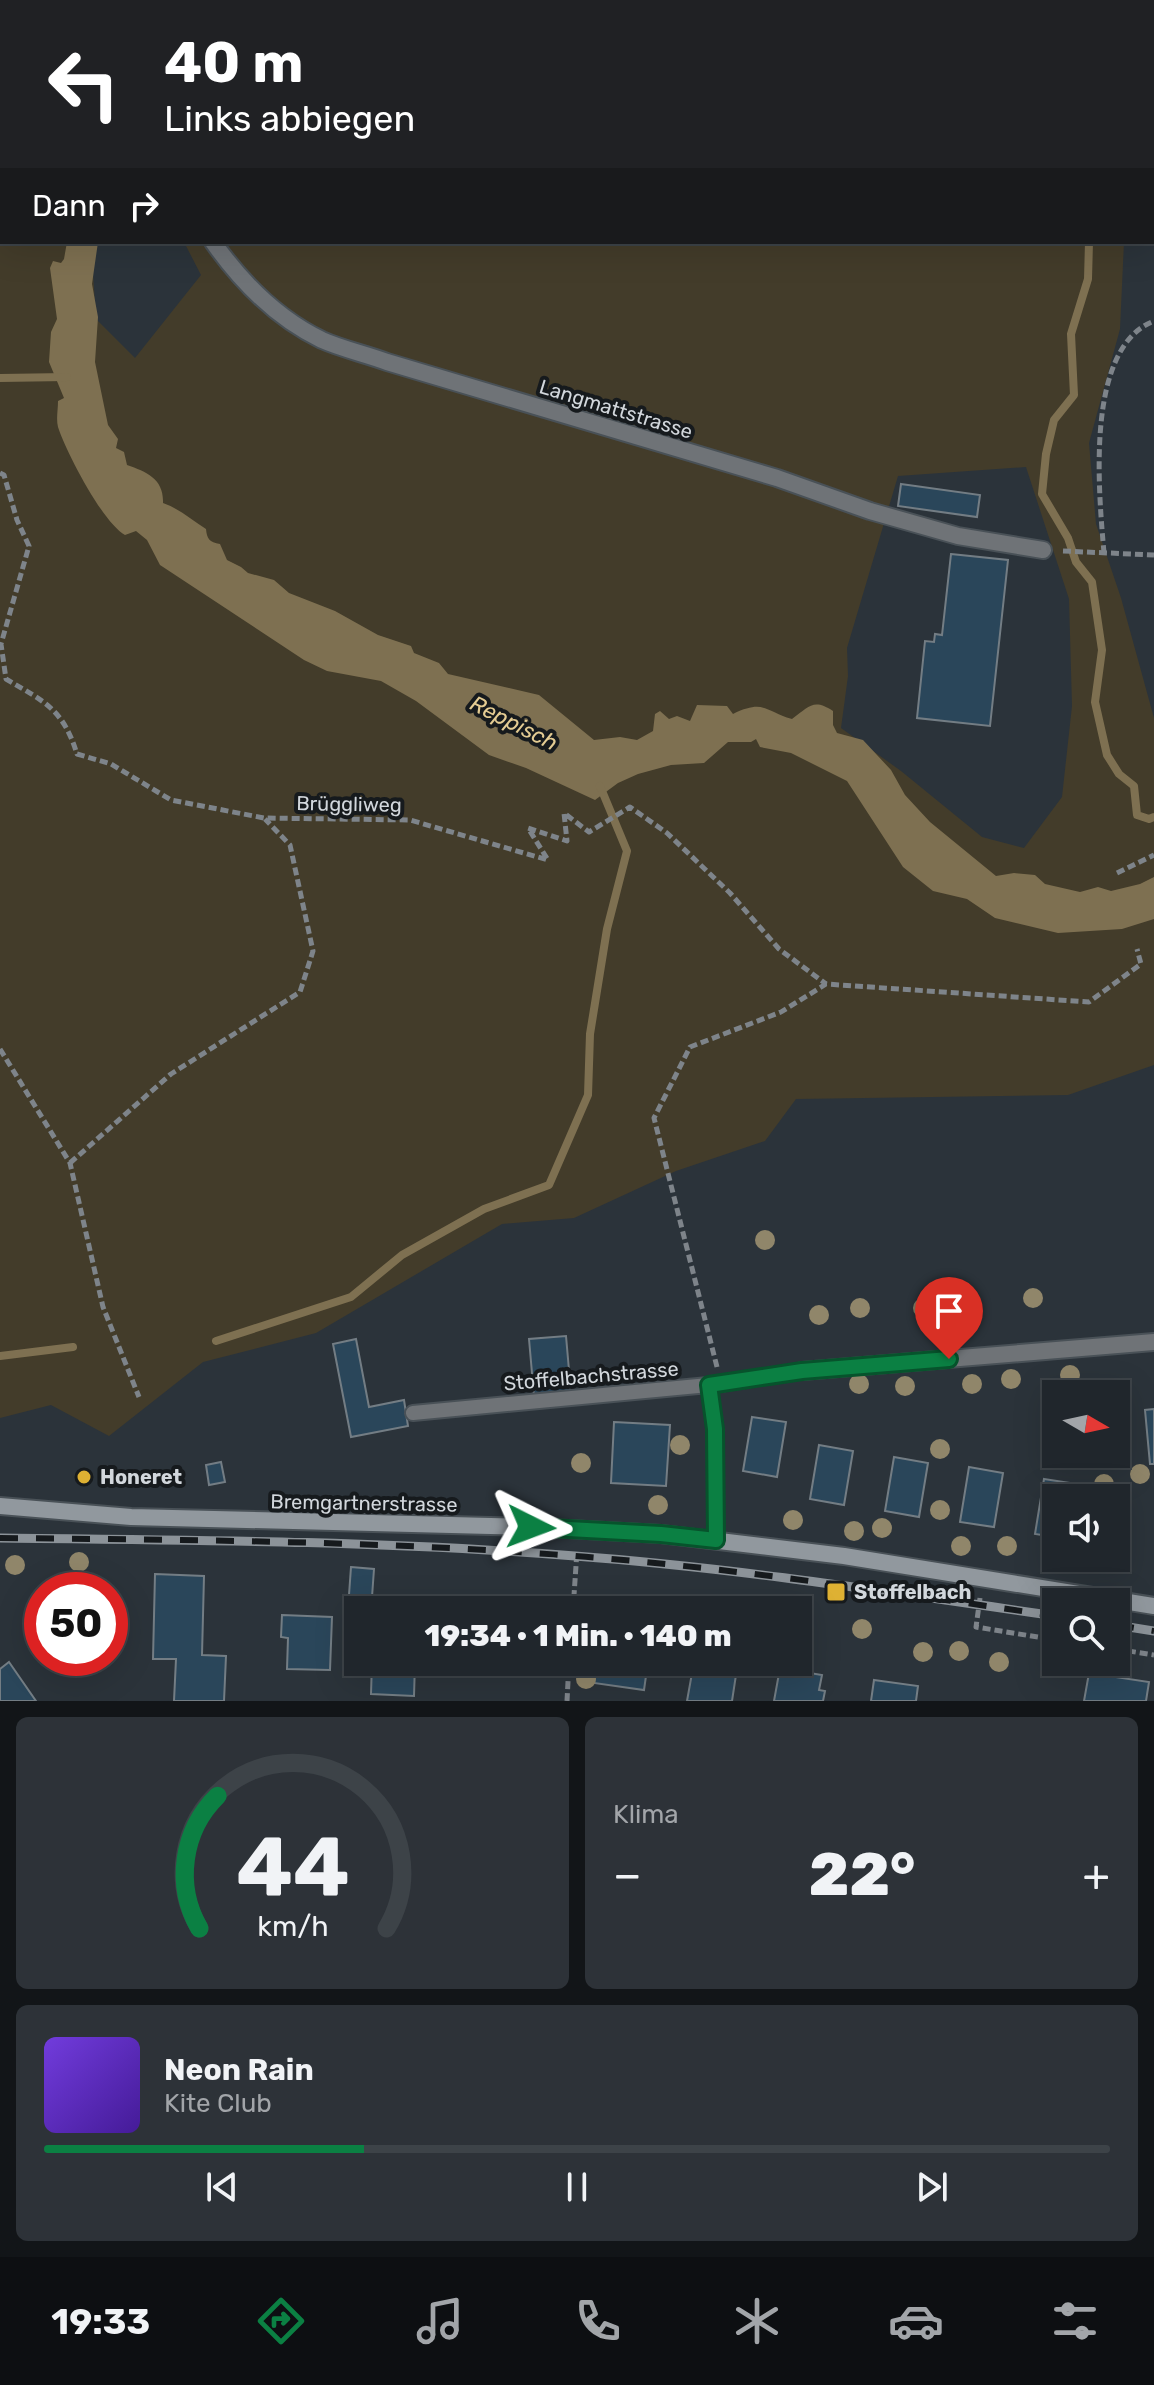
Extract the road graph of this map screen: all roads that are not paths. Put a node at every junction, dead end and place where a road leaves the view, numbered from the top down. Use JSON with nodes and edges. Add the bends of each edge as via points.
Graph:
{"nodes":[{"id":1,"x":214,"y":244,"type":"edge"},
{"id":2,"x":1043,"y":550,"type":"dead end"},
{"id":3,"x":1154,"y":1342,"type":"edge"},
{"id":4,"x":802,"y":1371,"type":"joint"},
{"id":5,"x":714,"y":1384,"type":"junction"},
{"id":6,"x":413,"y":1413,"type":"dead end"},
{"id":7,"x":0,"y":1506,"type":"edge"},
{"id":8,"x":716,"y":1540,"type":"junction"},
{"id":9,"x":1154,"y":1606,"type":"edge"}],
"edges":[{"from":1,"to":2,"type":"street","name":"Langmattstrasse","via":[[269,307],[323,340],[870,511],[958,536]]},
{"from":3,"to":4,"type":"street","name":"Stoffelbachstrasse"},
{"from":4,"to":5,"type":"lane","name":"Stoffelbachstrasse"},
{"from":5,"to":6,"type":"lane","name":"Stoffelbachstrasse"},
{"from":5,"to":8,"type":"lane"},
{"from":7,"to":8,"type":"main road","name":"Bremgartnerstrasse","via":[[131,1517],[531,1527]]},
{"from":8,"to":9,"type":"main road","name":"Bremgartnerstrasse"}]}
